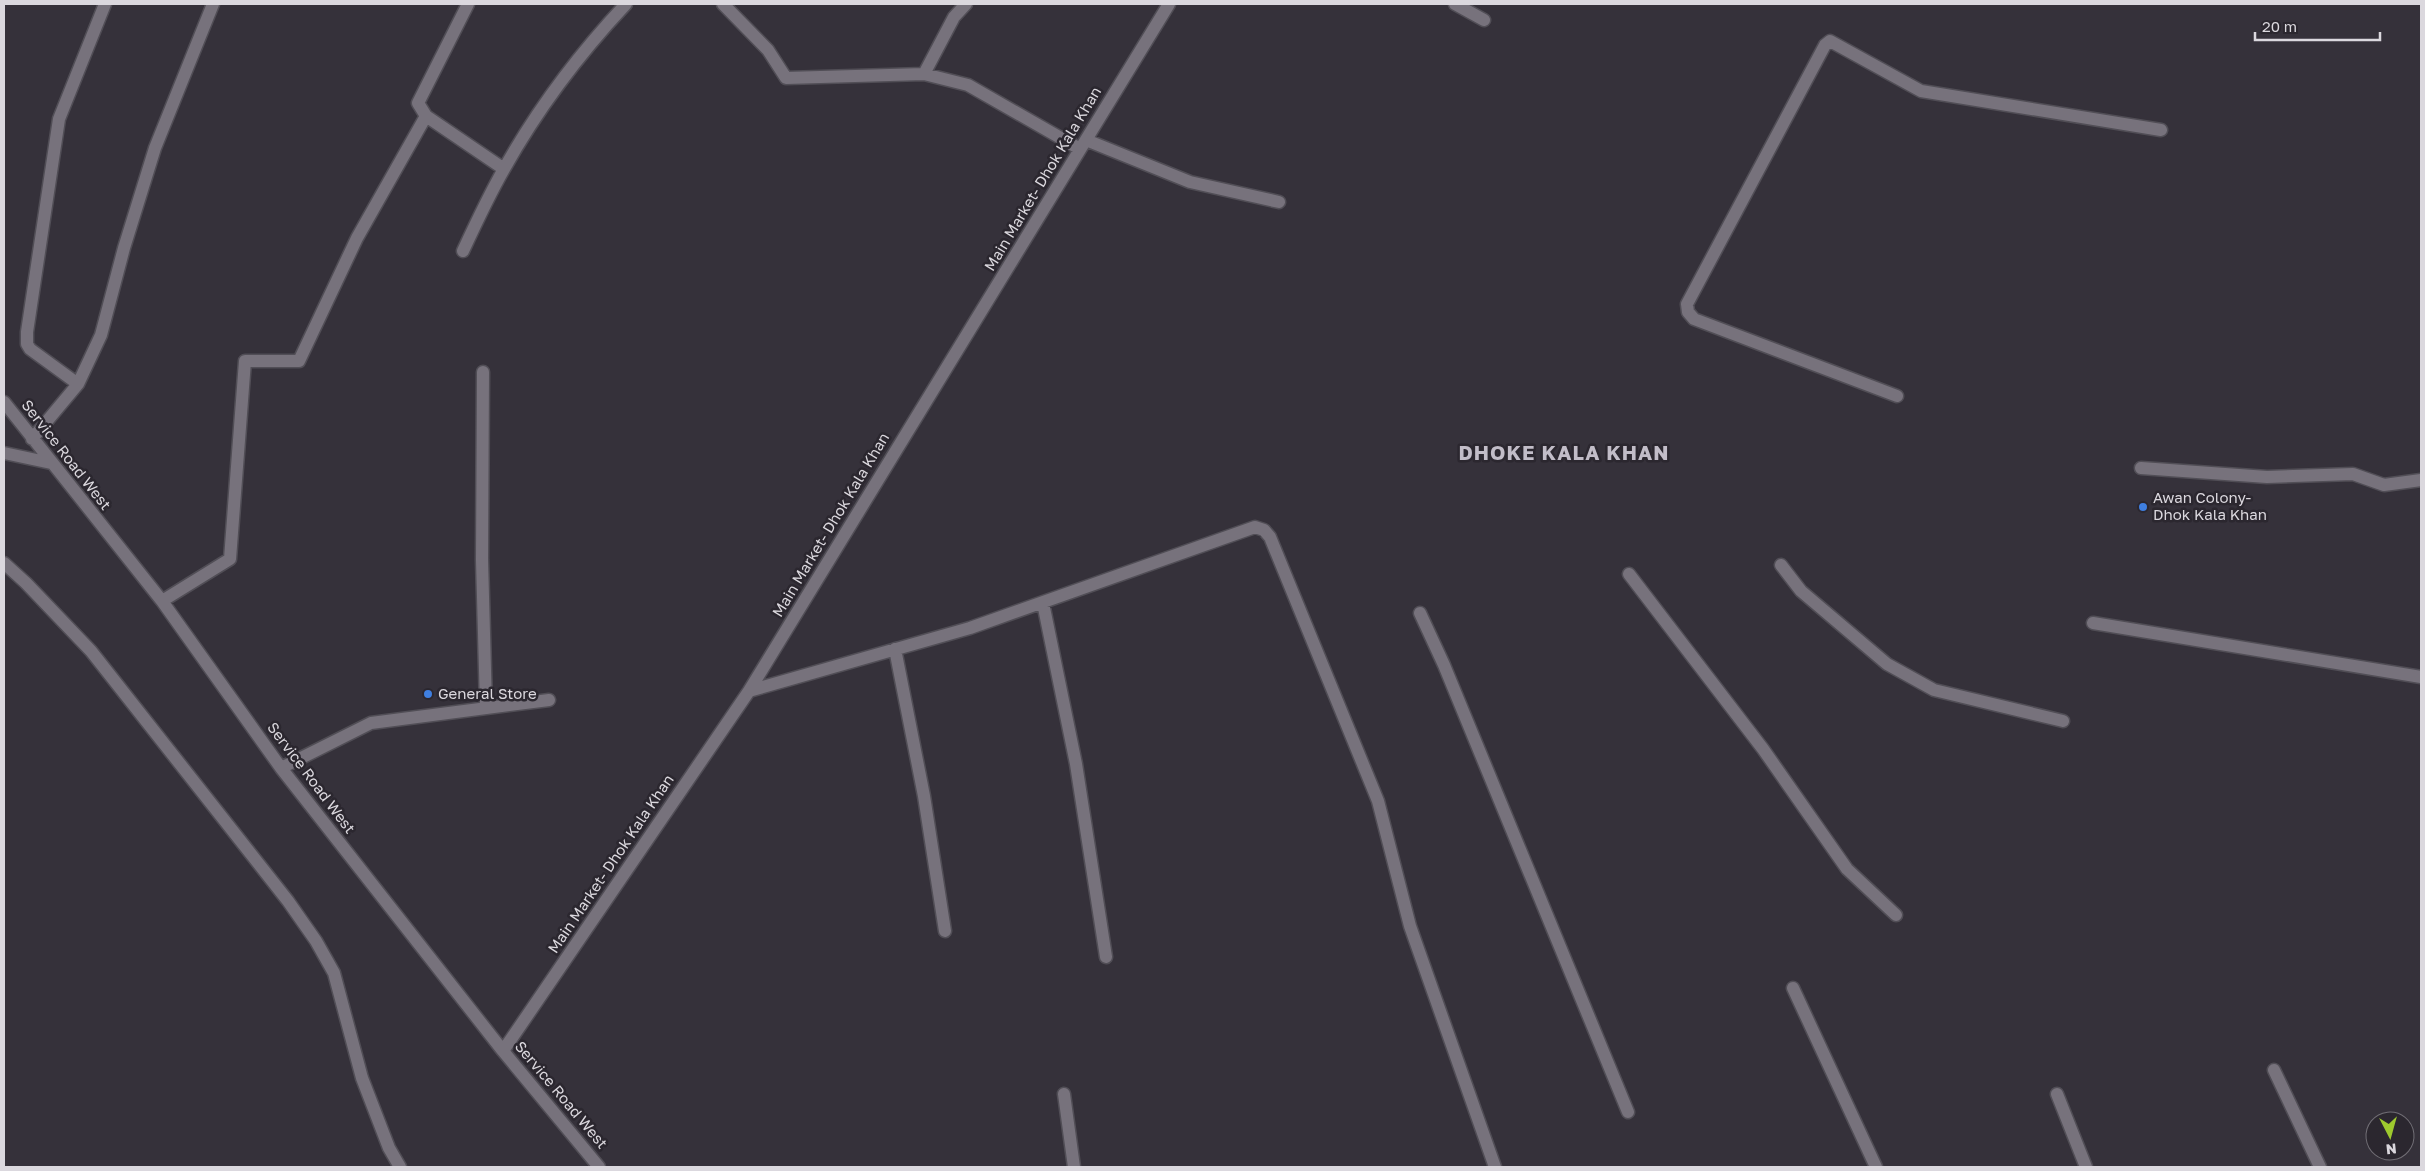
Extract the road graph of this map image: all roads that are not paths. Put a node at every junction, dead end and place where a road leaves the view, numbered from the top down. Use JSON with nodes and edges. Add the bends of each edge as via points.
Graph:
{"nodes":[{"id":1,"x":105,"y":4,"type":"edge"},
{"id":2,"x":214,"y":4,"type":"edge"},
{"id":3,"x":468,"y":4,"type":"edge"},
{"id":4,"x":626,"y":4,"type":"edge"},
{"id":5,"x":724,"y":4,"type":"edge"},
{"id":6,"x":966,"y":4,"type":"edge"},
{"id":7,"x":1169,"y":4,"type":"edge"},
{"id":8,"x":1455,"y":4,"type":"edge"},
{"id":9,"x":1484,"y":20,"type":"dead end"},
{"id":10,"x":924,"y":74,"type":"junction"},
{"id":11,"x":426,"y":116,"type":"junction"},
{"id":12,"x":2162,"y":130,"type":"dead end"},
{"id":13,"x":1083,"y":144,"type":"junction"},
{"id":14,"x":504,"y":169,"type":"junction"},
{"id":15,"x":1279,"y":202,"type":"dead end"},
{"id":16,"x":462,"y":250,"type":"dead end"},
{"id":17,"x":483,"y":372,"type":"dead end"},
{"id":18,"x":78,"y":384,"type":"junction"},
{"id":19,"x":1897,"y":396,"type":"dead end"},
{"id":20,"x":4,"y":402,"type":"edge"},
{"id":21,"x":32,"y":439,"type":"junction"},
{"id":22,"x":4,"y":454,"type":"edge"},
{"id":23,"x":51,"y":463,"type":"junction"},
{"id":24,"x":2141,"y":468,"type":"dead end"},
{"id":25,"x":2421,"y":480,"type":"edge"},
{"id":26,"x":4,"y":563,"type":"edge"},
{"id":27,"x":1781,"y":565,"type":"dead end"},
{"id":28,"x":1629,"y":574,"type":"dead end"},
{"id":29,"x":162,"y":601,"type":"junction"},
{"id":30,"x":1043,"y":603,"type":"junction"},
{"id":31,"x":1420,"y":613,"type":"dead end"},
{"id":32,"x":2093,"y":623,"type":"dead end"},
{"id":33,"x":895,"y":650,"type":"junction"},
{"id":34,"x":2421,"y":678,"type":"edge"},
{"id":35,"x":749,"y":691,"type":"junction"},
{"id":36,"x":549,"y":700,"type":"dead end"},
{"id":37,"x":486,"y":707,"type":"junction"},
{"id":38,"x":2062,"y":721,"type":"dead end"},
{"id":39,"x":281,"y":768,"type":"junction"},
{"id":40,"x":1896,"y":915,"type":"dead end"},
{"id":41,"x":945,"y":931,"type":"dead end"},
{"id":42,"x":1106,"y":957,"type":"dead end"},
{"id":43,"x":1793,"y":988,"type":"dead end"},
{"id":44,"x":503,"y":1051,"type":"junction"},
{"id":45,"x":2274,"y":1070,"type":"dead end"},
{"id":46,"x":1064,"y":1094,"type":"dead end"},
{"id":47,"x":2057,"y":1094,"type":"dead end"},
{"id":48,"x":1628,"y":1112,"type":"dead end"},
{"id":49,"x":400,"y":1167,"type":"edge"},
{"id":50,"x":599,"y":1167,"type":"edge"},
{"id":51,"x":1074,"y":1167,"type":"edge"},
{"id":52,"x":1495,"y":1167,"type":"edge"},
{"id":53,"x":1876,"y":1167,"type":"edge"},
{"id":54,"x":2086,"y":1167,"type":"edge"},
{"id":55,"x":2320,"y":1167,"type":"edge"}],
"edges":[{"from":1,"to":18,"type":"street","via":[[59,119],[27,332],[30,349]]},
{"from":2,"to":18,"type":"street","via":[[155,148],[101,335]]},
{"from":3,"to":11,"type":"street","via":[[418,103]]},
{"from":4,"to":14,"type":"street","via":[[598,33]]},
{"from":5,"to":10,"type":"street","via":[[768,50],[786,78]]},
{"from":6,"to":10,"type":"street","via":[[954,17]]},
{"from":7,"to":13,"type":"street","name":"Main Market- Dhok Kala Khan"},
{"from":8,"to":9,"type":"street"},
{"from":10,"to":13,"type":"street","via":[[968,85]]},
{"from":11,"to":14,"type":"street"},
{"from":11,"to":29,"type":"street","via":[[357,238],[298,361],[245,361],[230,559]]},
{"from":12,"to":19,"type":"street","via":[[1921,91],[1830,40],[1825,44],[1687,304],[1688,312],[1694,318]]},
{"from":13,"to":15,"type":"street","via":[[1190,182]]},
{"from":13,"to":35,"type":"street","name":"Main Market- Dhok Kala Khan"},
{"from":14,"to":16,"type":"street"},
{"from":17,"to":37,"type":"street","via":[[482,560]]},
{"from":18,"to":21,"type":"street"},
{"from":20,"to":21,"type":"street","name":"Service Road West"},
{"from":21,"to":23,"type":"street","name":"Service Road West"},
{"from":22,"to":23,"type":"street"},
{"from":23,"to":29,"type":"street","name":"Service Road West"},
{"from":24,"to":25,"type":"street","via":[[2267,477],[2353,474],[2384,485]]},
{"from":26,"to":49,"type":"street","via":[[91,651],[316,940],[334,973],[362,1078],[389,1148]]},
{"from":27,"to":38,"type":"street","via":[[1801,590],[1887,664],[1934,690]]},
{"from":28,"to":40,"type":"street","via":[[1763,749],[1847,869]]},
{"from":29,"to":39,"type":"street","name":"Service Road West"},
{"from":30,"to":33,"type":"street"},
{"from":30,"to":42,"type":"street","via":[[1076,764]]},
{"from":30,"to":52,"type":"street","via":[[1255,527],[1270,537],[1378,801],[1410,926]]},
{"from":31,"to":48,"type":"street"},
{"from":32,"to":34,"type":"street"},
{"from":33,"to":35,"type":"street"},
{"from":33,"to":41,"type":"street","via":[[924,796]]},
{"from":35,"to":44,"type":"street","name":"Main Market- Dhok Kala Khan"},
{"from":36,"to":37,"type":"street"},
{"from":37,"to":39,"type":"street","via":[[371,723]]},
{"from":39,"to":44,"type":"street","name":"Service Road West"},
{"from":43,"to":53,"type":"street"},
{"from":44,"to":50,"type":"street","name":"Service Road West"},
{"from":45,"to":55,"type":"street"},
{"from":46,"to":51,"type":"street"},
{"from":47,"to":54,"type":"street"}]}
